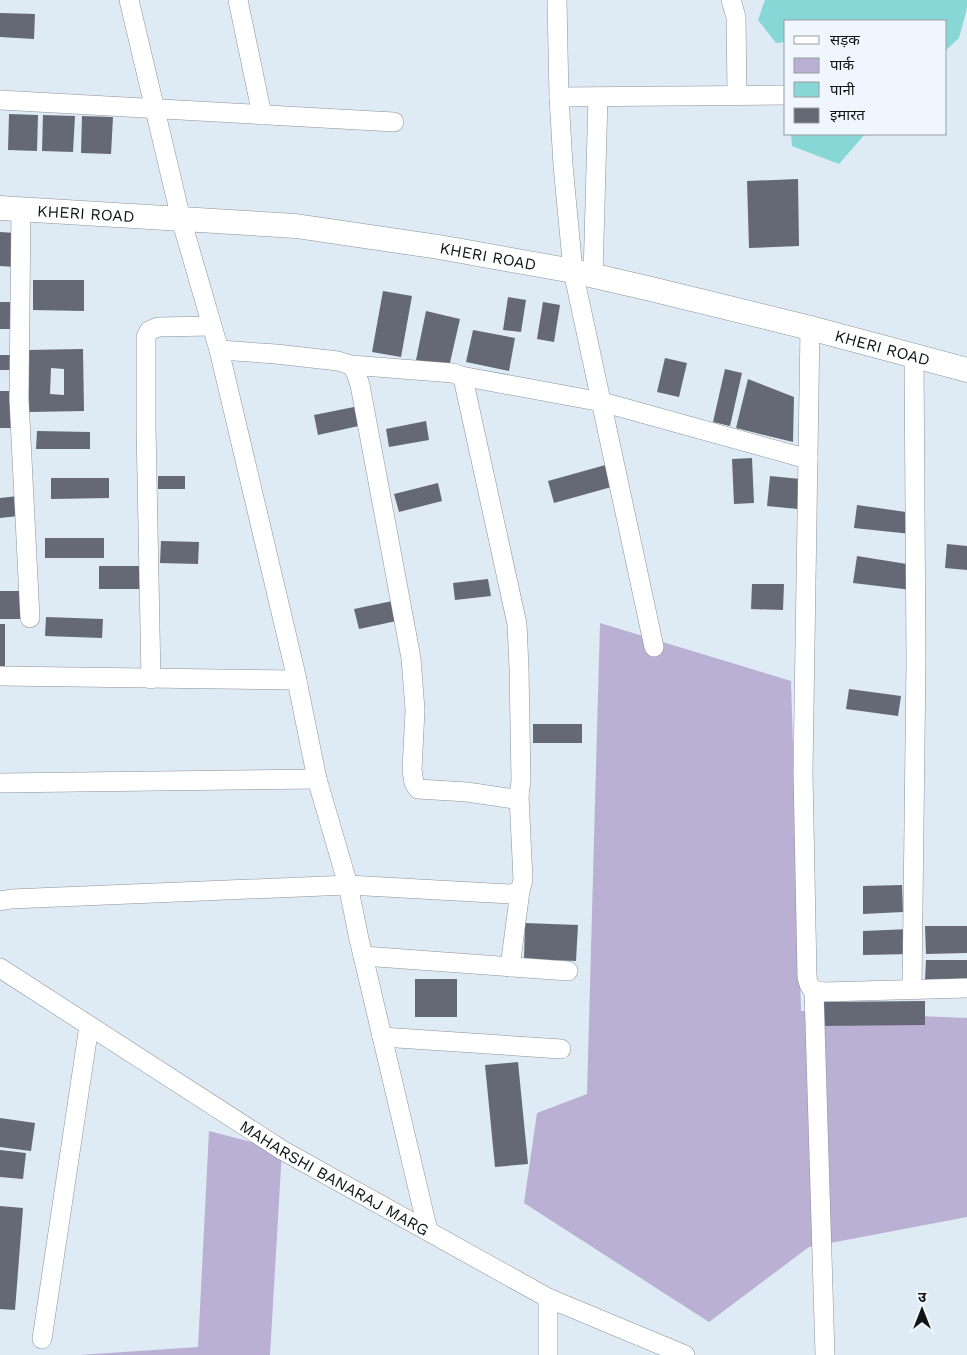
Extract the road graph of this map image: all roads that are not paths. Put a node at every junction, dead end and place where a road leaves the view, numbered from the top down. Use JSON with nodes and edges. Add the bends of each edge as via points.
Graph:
{"nodes":[{"id":1,"x":129,"y":0,"type":"edge"},
{"id":2,"x":238,"y":0,"type":"edge"},
{"id":3,"x":557,"y":0,"type":"edge"},
{"id":4,"x":731,"y":0,"type":"edge"},
{"id":5,"x":738,"y":95,"type":"junction"},
{"id":6,"x":784,"y":95,"type":"edge"},
{"id":7,"x":559,"y":97,"type":"junction"},
{"id":8,"x":598,"y":97,"type":"junction"},
{"id":9,"x":0,"y":100,"type":"edge"},
{"id":10,"x":155,"y":109,"type":"junction"},
{"id":11,"x":262,"y":115,"type":"junction"},
{"id":12,"x":394,"y":122,"type":"dead end"},
{"id":13,"x":10,"y":208,"type":"edge"},
{"id":14,"x":181,"y":219,"type":"junction"},
{"id":15,"x":583,"y":274,"type":"junction"},
{"id":16,"x":212,"y":326,"type":"junction"},
{"id":17,"x":810,"y":328,"type":"junction"},
{"id":18,"x":219,"y":350,"type":"junction"},
{"id":19,"x":914,"y":355,"type":"junction"},
{"id":20,"x":351,"y":365,"type":"junction"},
{"id":21,"x":967,"y":370,"type":"edge"},
{"id":22,"x":461,"y":376,"type":"junction"},
{"id":23,"x":602,"y":402,"type":"junction"},
{"id":24,"x":808,"y":459,"type":"junction"},
{"id":25,"x":30,"y":618,"type":"dead end"},
{"id":26,"x":654,"y":647,"type":"dead end"},
{"id":27,"x":0,"y":676,"type":"edge"},
{"id":28,"x":151,"y":679,"type":"junction"},
{"id":29,"x":297,"y":680,"type":"junction"},
{"id":30,"x":317,"y":779,"type":"junction"},
{"id":31,"x":0,"y":783,"type":"edge"},
{"id":32,"x":518,"y":795,"type":"junction"},
{"id":33,"x":348,"y":885,"type":"junction"},
{"id":34,"x":520,"y":891,"type":"junction"},
{"id":35,"x":0,"y":901,"type":"edge"},
{"id":36,"x":363,"y":956,"type":"junction"},
{"id":37,"x":510,"y":967,"type":"junction"},
{"id":38,"x":0,"y":968,"type":"edge"},
{"id":39,"x":568,"y":971,"type":"dead end"},
{"id":40,"x":912,"y":988,"type":"junction"},
{"id":41,"x":967,"y":988,"type":"edge"},
{"id":42,"x":814,"y":991,"type":"junction"},
{"id":43,"x":89,"y":1026,"type":"junction"},
{"id":44,"x":382,"y":1037,"type":"junction"},
{"id":45,"x":561,"y":1049,"type":"dead end"},
{"id":46,"x":428,"y":1232,"type":"junction"},
{"id":47,"x":548,"y":1298,"type":"junction"},
{"id":48,"x":42,"y":1339,"type":"dead end"},
{"id":49,"x":548,"y":1355,"type":"edge"},
{"id":50,"x":686,"y":1355,"type":"edge"},
{"id":51,"x":825,"y":1355,"type":"edge"}],
"edges":[{"from":1,"to":10,"type":"street"},
{"from":2,"to":11,"type":"street"},
{"from":3,"to":7,"type":"street"},
{"from":4,"to":5,"type":"street","via":[[736,17]]},
{"from":5,"to":6,"type":"street"},
{"from":5,"to":8,"type":"street"},
{"from":7,"to":8,"type":"street"},
{"from":7,"to":15,"type":"street","via":[[563,165]]},
{"from":8,"to":15,"type":"street"},
{"from":9,"to":10,"type":"street"},
{"from":10,"to":11,"type":"street"},
{"from":10,"to":14,"type":"street"},
{"from":11,"to":12,"type":"street"},
{"from":13,"to":14,"type":"street","name":"KHERI ROAD"},
{"from":13,"to":25,"type":"street"},
{"from":14,"to":15,"type":"street","name":"KHERI ROAD","via":[[296,226],[439,246]]},
{"from":14,"to":16,"type":"street"},
{"from":15,"to":17,"type":"street","name":"KHERI ROAD"},
{"from":15,"to":23,"type":"street"},
{"from":16,"to":18,"type":"street"},
{"from":16,"to":28,"type":"street","via":[[158,327],[149,331],[146,337]]},
{"from":17,"to":19,"type":"street","name":"KHERI ROAD"},
{"from":17,"to":24,"type":"street"},
{"from":18,"to":20,"type":"street","via":[[338,361]]},
{"from":18,"to":29,"type":"street"},
{"from":19,"to":21,"type":"street","name":"KHERI ROAD"},
{"from":19,"to":40,"type":"street","via":[[916,661]]},
{"from":20,"to":22,"type":"street"},
{"from":20,"to":32,"type":"street","via":[[360,385],[411,658],[415,710],[414,783],[418,789],[514,799]]},
{"from":22,"to":23,"type":"street"},
{"from":22,"to":32,"type":"street","via":[[516,624],[521,782]]},
{"from":23,"to":24,"type":"street"},
{"from":23,"to":26,"type":"street"},
{"from":24,"to":42,"type":"street","via":[[803,772],[807,976],[808,986]]},
{"from":27,"to":28,"type":"street"},
{"from":28,"to":29,"type":"street"},
{"from":29,"to":30,"type":"street"},
{"from":30,"to":31,"type":"street"},
{"from":30,"to":33,"type":"street"},
{"from":32,"to":34,"type":"street","via":[[523,880]]},
{"from":33,"to":34,"type":"street","via":[[512,894]]},
{"from":33,"to":35,"type":"street"},
{"from":33,"to":36,"type":"street"},
{"from":34,"to":37,"type":"street"},
{"from":36,"to":37,"type":"street"},
{"from":36,"to":44,"type":"street"},
{"from":37,"to":39,"type":"street"},
{"from":38,"to":43,"type":"street","name":"MAHARSHI BANARAJ MARG"},
{"from":40,"to":41,"type":"street"},
{"from":40,"to":42,"type":"street"},
{"from":42,"to":51,"type":"street"},
{"from":43,"to":46,"type":"street","name":"MAHARSHI BANARAJ MARG","via":[[282,1150]]},
{"from":43,"to":48,"type":"street"},
{"from":44,"to":45,"type":"street"},
{"from":44,"to":46,"type":"street"},
{"from":46,"to":47,"type":"street","name":"MAHARSHI BANARAJ MARG"},
{"from":47,"to":49,"type":"street"},
{"from":47,"to":50,"type":"street","name":"MAHARSHI BANARAJ MARG"}]}
